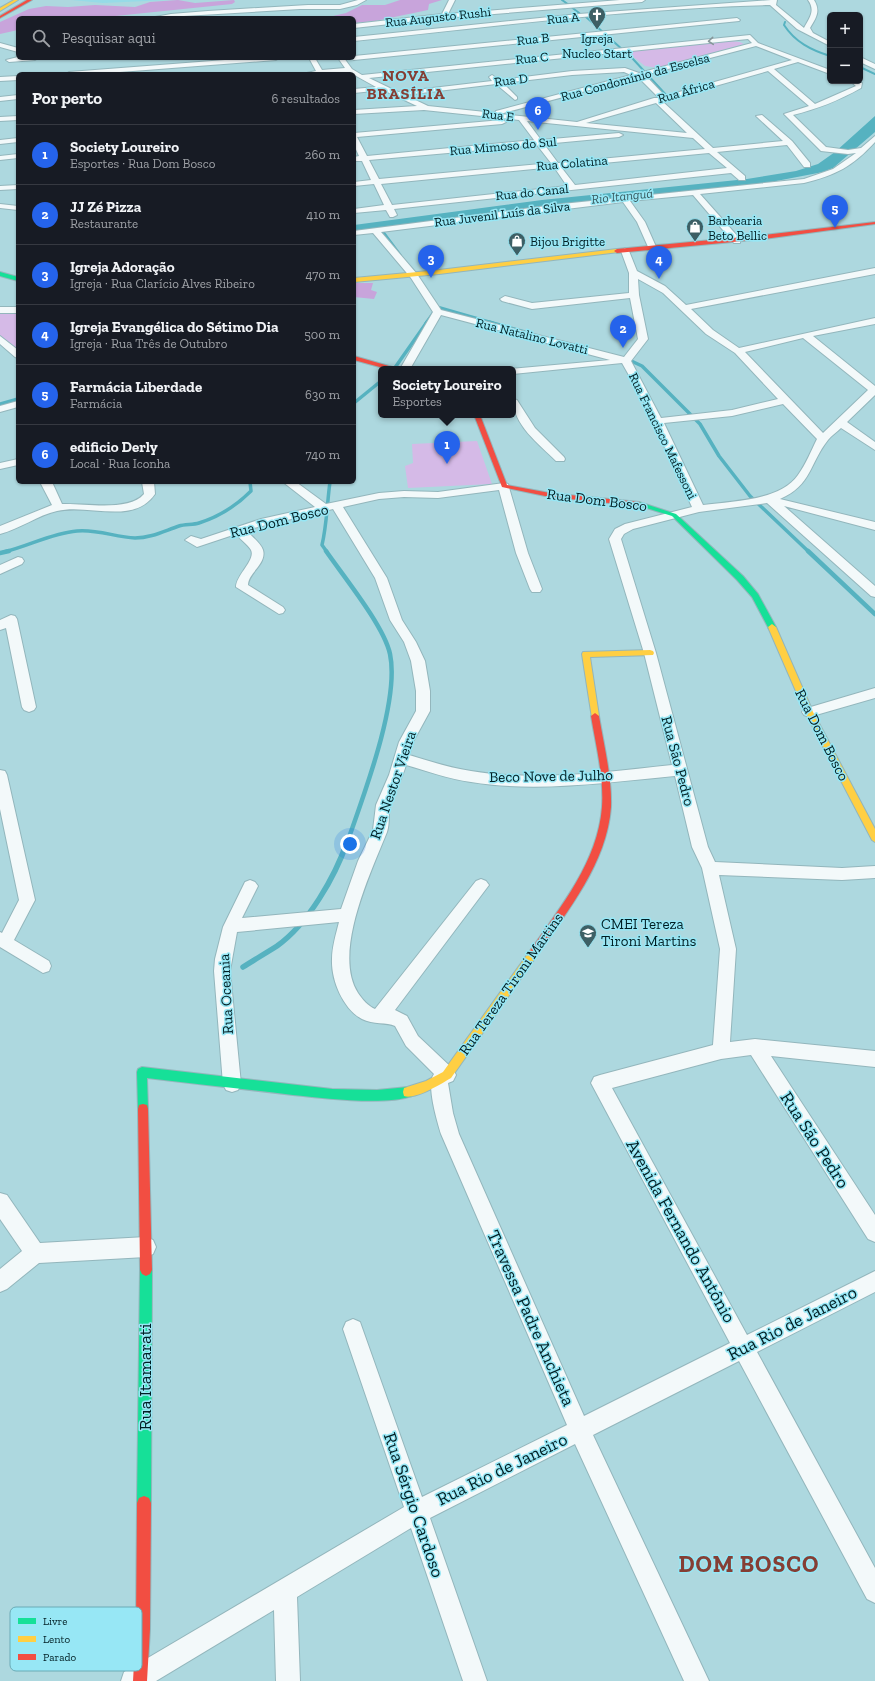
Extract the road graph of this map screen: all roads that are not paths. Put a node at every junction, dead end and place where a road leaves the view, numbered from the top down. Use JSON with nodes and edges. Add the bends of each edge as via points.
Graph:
{"nodes":[{"id":1,"x":5,"y":0,"type":"edge"},
{"id":2,"x":16,"y":0,"type":"edge"},
{"id":3,"x":30,"y":0,"type":"edge"},
{"id":4,"x":306,"y":0,"type":"edge"},
{"id":5,"x":363,"y":0,"type":"edge"},
{"id":6,"x":452,"y":0,"type":"edge"},
{"id":7,"x":642,"y":0,"type":"edge"},
{"id":8,"x":811,"y":0,"type":"edge"},
{"id":9,"x":773,"y":1,"type":"edge"},
{"id":10,"x":597,"y":2,"type":"edge"},
{"id":11,"x":0,"y":4,"type":"edge"},
{"id":12,"x":300,"y":6,"type":"junction"},
{"id":13,"x":567,"y":6,"type":"junction"},
{"id":14,"x":0,"y":10,"type":"edge"},
{"id":15,"x":732,"y":12,"type":"junction"},
{"id":16,"x":783,"y":13,"type":"junction"},
{"id":17,"x":815,"y":13,"type":"junction"},
{"id":18,"x":175,"y":16,"type":"edge"},
{"id":19,"x":444,"y":16,"type":"junction"},
{"id":20,"x":579,"y":16,"type":"junction"},
{"id":21,"x":795,"y":16,"type":"dead end"},
{"id":22,"x":806,"y":16,"type":"dead end"},
{"id":23,"x":0,"y":17,"type":"edge"},
{"id":24,"x":356,"y":26,"type":"edge"},
{"id":25,"x":741,"y":26,"type":"dead end"},
{"id":26,"x":593,"y":28,"type":"junction"},
{"id":27,"x":450,"y":29,"type":"junction"},
{"id":28,"x":745,"y":32,"type":"dead end"},
{"id":29,"x":454,"y":34,"type":"dead end"},
{"id":30,"x":811,"y":34,"type":"junction"},
{"id":31,"x":750,"y":37,"type":"junction"},
{"id":32,"x":356,"y":39,"type":"edge"},
{"id":33,"x":459,"y":40,"type":"dead end"},
{"id":34,"x":827,"y":42,"type":"edge"},
{"id":35,"x":756,"y":44,"type":"junction"},
{"id":36,"x":0,"y":45,"type":"edge"},
{"id":37,"x":613,"y":45,"type":"junction"},
{"id":38,"x":464,"y":46,"type":"junction"},
{"id":39,"x":16,"y":49,"type":"edge"},
{"id":40,"x":16,"y":54,"type":"edge"},
{"id":41,"x":626,"y":56,"type":"dead end"},
{"id":42,"x":356,"y":58,"type":"edge"},
{"id":43,"x":476,"y":59,"type":"junction"},
{"id":44,"x":16,"y":60,"type":"edge"},
{"id":45,"x":156,"y":60,"type":"edge"},
{"id":46,"x":256,"y":60,"type":"edge"},
{"id":47,"x":313,"y":60,"type":"edge"},
{"id":48,"x":342,"y":60,"type":"edge"},
{"id":49,"x":798,"y":60,"type":"junction"},
{"id":50,"x":863,"y":60,"type":"edge"},
{"id":51,"x":875,"y":66,"type":"edge"},
{"id":52,"x":769,"y":68,"type":"junction"},
{"id":53,"x":159,"y":70,"type":"edge"},
{"id":54,"x":350,"y":70,"type":"junction"},
{"id":55,"x":625,"y":70,"type":"junction"},
{"id":56,"x":827,"y":71,"type":"edge"},
{"id":57,"x":114,"y":72,"type":"edge"},
{"id":58,"x":320,"y":72,"type":"edge"},
{"id":59,"x":331,"y":72,"type":"edge"},
{"id":60,"x":353,"y":72,"type":"edge"},
{"id":61,"x":652,"y":72,"type":"junction"},
{"id":62,"x":356,"y":74,"type":"edge"},
{"id":63,"x":640,"y":75,"type":"junction"},
{"id":64,"x":362,"y":77,"type":"junction"},
{"id":65,"x":16,"y":78,"type":"edge"},
{"id":66,"x":0,"y":79,"type":"edge"},
{"id":67,"x":581,"y":81,"type":"dead end"},
{"id":68,"x":496,"y":82,"type":"junction"},
{"id":69,"x":857,"y":84,"type":"edge"},
{"id":70,"x":383,"y":88,"type":"junction"},
{"id":71,"x":356,"y":91,"type":"edge"},
{"id":72,"x":397,"y":94,"type":"junction"},
{"id":73,"x":522,"y":96,"type":"dead end"},
{"id":74,"x":16,"y":97,"type":"edge"},
{"id":75,"x":0,"y":98,"type":"edge"},
{"id":76,"x":659,"y":98,"type":"junction"},
{"id":77,"x":486,"y":106,"type":"dead end"},
{"id":78,"x":426,"y":108,"type":"junction"},
{"id":79,"x":815,"y":108,"type":"junction"},
{"id":80,"x":356,"y":112,"type":"edge"},
{"id":81,"x":464,"y":112,"type":"junction"},
{"id":82,"x":490,"y":114,"type":"junction"},
{"id":83,"x":760,"y":116,"type":"dead end"},
{"id":84,"x":16,"y":118,"type":"edge"},
{"id":85,"x":0,"y":119,"type":"edge"},
{"id":86,"x":522,"y":120,"type":"junction"},
{"id":87,"x":573,"y":124,"type":"junction"},
{"id":88,"x":654,"y":133,"type":"junction"},
{"id":89,"x":356,"y":136,"type":"edge"},
{"id":90,"x":694,"y":136,"type":"junction"},
{"id":91,"x":875,"y":138,"type":"edge"},
{"id":92,"x":16,"y":140,"type":"edge"},
{"id":93,"x":356,"y":140,"type":"edge"},
{"id":94,"x":0,"y":142,"type":"edge"},
{"id":95,"x":539,"y":143,"type":"junction"},
{"id":96,"x":789,"y":143,"type":"junction"},
{"id":97,"x":712,"y":150,"type":"junction"},
{"id":98,"x":864,"y":150,"type":"junction"},
{"id":99,"x":679,"y":153,"type":"junction"},
{"id":100,"x":16,"y":156,"type":"edge"},
{"id":101,"x":0,"y":158,"type":"edge"},
{"id":102,"x":365,"y":158,"type":"junction"},
{"id":103,"x":356,"y":159,"type":"edge"},
{"id":104,"x":556,"y":165,"type":"junction"},
{"id":105,"x":807,"y":165,"type":"dead end"},
{"id":106,"x":734,"y":170,"type":"junction"},
{"id":107,"x":742,"y":178,"type":"dead end"},
{"id":108,"x":376,"y":182,"type":"junction"},
{"id":109,"x":356,"y":184,"type":"edge"},
{"id":110,"x":16,"y":187,"type":"edge"},
{"id":111,"x":0,"y":188,"type":"edge"},
{"id":112,"x":573,"y":188,"type":"junction"},
{"id":113,"x":696,"y":194,"type":"junction"},
{"id":114,"x":625,"y":200,"type":"junction"},
{"id":115,"x":0,"y":206,"type":"edge"},
{"id":116,"x":389,"y":207,"type":"junction"},
{"id":117,"x":16,"y":208,"type":"edge"},
{"id":118,"x":356,"y":211,"type":"edge"},
{"id":119,"x":875,"y":223,"type":"edge"},
{"id":120,"x":398,"y":224,"type":"junction"},
{"id":121,"x":375,"y":230,"type":"junction"},
{"id":122,"x":356,"y":233,"type":"edge"},
{"id":123,"x":738,"y":241,"type":"junction"},
{"id":124,"x":653,"y":249,"type":"junction"},
{"id":125,"x":625,"y":251,"type":"junction"},
{"id":126,"x":875,"y":271,"type":"edge"},
{"id":127,"x":633,"y":273,"type":"junction"},
{"id":128,"x":0,"y":274,"type":"edge"},
{"id":129,"x":414,"y":276,"type":"junction"},
{"id":130,"x":16,"y":279,"type":"edge"},
{"id":131,"x":356,"y":280,"type":"edge"},
{"id":132,"x":634,"y":295,"type":"junction"},
{"id":133,"x":505,"y":299,"type":"dead end"},
{"id":134,"x":684,"y":308,"type":"junction"},
{"id":135,"x":0,"y":310,"type":"edge"},
{"id":136,"x":16,"y":310,"type":"edge"},
{"id":137,"x":438,"y":312,"type":"junction"},
{"id":138,"x":875,"y":321,"type":"edge"},
{"id":139,"x":805,"y":335,"type":"junction"},
{"id":140,"x":0,"y":339,"type":"edge"},
{"id":141,"x":738,"y":352,"type":"junction"},
{"id":142,"x":16,"y":353,"type":"edge"},
{"id":143,"x":356,"y":359,"type":"edge"},
{"id":144,"x":626,"y":361,"type":"junction"},
{"id":145,"x":383,"y":366,"type":"edge"},
{"id":146,"x":407,"y":366,"type":"edge"},
{"id":147,"x":516,"y":371,"type":"edge"},
{"id":148,"x":875,"y":390,"type":"edge"},
{"id":149,"x":785,"y":400,"type":"junction"},
{"id":150,"x":16,"y":405,"type":"edge"},
{"id":151,"x":516,"y":407,"type":"edge"},
{"id":152,"x":0,"y":409,"type":"edge"},
{"id":153,"x":478,"y":418,"type":"edge"},
{"id":154,"x":658,"y":421,"type":"junction"},
{"id":155,"x":840,"y":422,"type":"junction"},
{"id":156,"x":823,"y":439,"type":"junction"},
{"id":157,"x":875,"y":447,"type":"edge"},
{"id":158,"x":560,"y":459,"type":"dead end"},
{"id":159,"x":16,"y":462,"type":"edge"},
{"id":160,"x":0,"y":466,"type":"edge"},
{"id":161,"x":47,"y":484,"type":"edge"},
{"id":162,"x":292,"y":484,"type":"edge"},
{"id":163,"x":149,"y":486,"type":"edge"},
{"id":164,"x":504,"y":486,"type":"junction"},
{"id":165,"x":769,"y":499,"type":"junction"},
{"id":166,"x":58,"y":507,"type":"junction"},
{"id":167,"x":330,"y":507,"type":"junction"},
{"id":168,"x":699,"y":509,"type":"junction"},
{"id":169,"x":674,"y":515,"type":"junction"},
{"id":170,"x":875,"y":526,"type":"edge"},
{"id":171,"x":238,"y":529,"type":"junction"},
{"id":172,"x":0,"y":530,"type":"edge"},
{"id":173,"x":191,"y":540,"type":"dead end"},
{"id":174,"x":18,"y":561,"type":"dead end"},
{"id":175,"x":0,"y":570,"type":"edge"},
{"id":176,"x":536,"y":589,"type":"dead end"},
{"id":177,"x":875,"y":593,"type":"edge"},
{"id":178,"x":279,"y":610,"type":"dead end"},
{"id":179,"x":6,"y":623,"type":"edge"},
{"id":180,"x":650,"y":653,"type":"junction"},
{"id":181,"x":875,"y":693,"type":"edge"},
{"id":182,"x":29,"y":707,"type":"dead end"},
{"id":183,"x":809,"y":712,"type":"junction"},
{"id":184,"x":401,"y":758,"type":"junction"},
{"id":185,"x":680,"y":770,"type":"junction"},
{"id":186,"x":0,"y":775,"type":"edge"},
{"id":187,"x":605,"y":776,"type":"junction"},
{"id":188,"x":875,"y":838,"type":"edge"},
{"id":189,"x":710,"y":868,"type":"junction"},
{"id":190,"x":875,"y":872,"type":"edge"},
{"id":191,"x":481,"y":885,"type":"dead end"},
{"id":192,"x":250,"y":886,"type":"dead end"},
{"id":193,"x":348,"y":915,"type":"junction"},
{"id":194,"x":231,"y":926,"type":"junction"},
{"id":195,"x":3,"y":941,"type":"edge"},
{"id":196,"x":43,"y":966,"type":"dead end"},
{"id":197,"x":379,"y":1017,"type":"junction"},
{"id":198,"x":755,"y":1048,"type":"junction"},
{"id":199,"x":721,"y":1051,"type":"junction"},
{"id":200,"x":875,"y":1059,"type":"edge"},
{"id":201,"x":443,"y":1078,"type":"junction"},
{"id":202,"x":232,"y":1084,"type":"junction"},
{"id":203,"x":0,"y":1202,"type":"edge"},
{"id":204,"x":875,"y":1232,"type":"edge"},
{"id":205,"x":146,"y":1247,"type":"junction"},
{"id":206,"x":35,"y":1253,"type":"junction"},
{"id":207,"x":875,"y":1281,"type":"edge"},
{"id":208,"x":0,"y":1282,"type":"edge"},
{"id":209,"x":353,"y":1330,"type":"dead end"},
{"id":210,"x":745,"y":1347,"type":"junction"},
{"id":211,"x":580,"y":1431,"type":"junction"},
{"id":212,"x":417,"y":1512,"type":"junction"},
{"id":213,"x":875,"y":1591,"type":"edge"},
{"id":214,"x":285,"y":1592,"type":"junction"},
{"id":215,"x":142,"y":1638,"type":"edge"},
{"id":216,"x":138,"y":1680,"type":"edge"},
{"id":217,"x":288,"y":1681,"type":"edge"},
{"id":218,"x":475,"y":1681,"type":"edge"},
{"id":219,"x":697,"y":1681,"type":"edge"}],
"edges":[{"from":1,"to":11,"type":"main road"},
{"from":2,"to":14,"type":"main road"},
{"from":3,"to":23,"type":"main road"},
{"from":4,"to":12,"type":"street"},
{"from":5,"to":12,"type":"street","via":[[339,7]]},
{"from":6,"to":19,"type":"street"},
{"from":7,"to":10,"type":"street","name":"Rua Augusto Rushi"},
{"from":8,"to":17,"type":"street","via":[[815,4]]},
{"from":9,"to":15,"type":"street","name":"Rua A"},
{"from":9,"to":16,"type":"street"},
{"from":10,"to":13,"type":"street","name":"Rua Augusto Rushi"},
{"from":12,"to":18,"type":"street"},
{"from":13,"to":19,"type":"street","name":"Rua Augusto Rushi","via":[[505,8]]},
{"from":13,"to":20,"type":"street"},
{"from":15,"to":20,"type":"street","name":"Rua A"},
{"from":15,"to":25,"type":"street"},
{"from":15,"to":26,"type":"street","name":"Rua B"},
{"from":16,"to":21,"type":"street"},
{"from":16,"to":30,"type":"street","via":[[799,28]]},
{"from":17,"to":22,"type":"street"},
{"from":17,"to":30,"type":"street","via":[[808,28]]},
{"from":19,"to":24,"type":"street","name":"Rua Augusto Rushi"},
{"from":20,"to":26,"type":"street"},
{"from":20,"to":27,"type":"street","name":"Rua A"},
{"from":26,"to":37,"type":"street"},
{"from":26,"to":38,"type":"street","name":"Rua B"},
{"from":27,"to":29,"type":"street"},
{"from":27,"to":32,"type":"street","name":"Rua A"},
{"from":28,"to":31,"type":"street"},
{"from":30,"to":34,"type":"street"},
{"from":31,"to":35,"type":"street"},
{"from":31,"to":37,"type":"street","name":"Rua C","one_way":true},
{"from":33,"to":38,"type":"street"},
{"from":35,"to":49,"type":"street"},
{"from":35,"to":61,"type":"street","name":"Rua Condomínio da Escelsa"},
{"from":36,"to":39,"type":"street"},
{"from":37,"to":41,"type":"street"},
{"from":37,"to":43,"type":"street","name":"Rua C"},
{"from":38,"to":42,"type":"street","name":"Rua B"},
{"from":38,"to":43,"type":"street"},
{"from":40,"to":44,"type":"street","via":[[6,61]]},
{"from":43,"to":64,"type":"street","name":"Rua C"},
{"from":43,"to":68,"type":"street"},
{"from":45,"to":53,"type":"street"},
{"from":46,"to":53,"type":"street"},
{"from":47,"to":58,"type":"street"},
{"from":48,"to":54,"type":"street","name":"Rua E"},
{"from":49,"to":52,"type":"street","name":"Rua África"},
{"from":49,"to":56,"type":"street"},
{"from":50,"to":51,"type":"street"},
{"from":52,"to":76,"type":"street","name":"Rua África"},
{"from":52,"to":79,"type":"street"},
{"from":53,"to":57,"type":"street"},
{"from":54,"to":59,"type":"street"},
{"from":54,"to":60,"type":"street","name":"Rua E"},
{"from":55,"to":61,"type":"street","via":[[640,66]]},
{"from":55,"to":63,"type":"street"},
{"from":55,"to":67,"type":"street"},
{"from":55,"to":68,"type":"street","name":"Rua D"},
{"from":61,"to":63,"type":"street","name":"Rua Condomínio da Escelsa"},
{"from":62,"to":64,"type":"street","name":"Rua E"},
{"from":63,"to":76,"type":"street"},
{"from":63,"to":82,"type":"street","name":"Rua Condomínio da Escelsa"},
{"from":64,"to":70,"type":"street","name":"Rua E"},
{"from":65,"to":66,"type":"street"},
{"from":68,"to":72,"type":"street","name":"Rua D"},
{"from":68,"to":73,"type":"street","via":[[511,99]]},
{"from":69,"to":79,"type":"street","via":[[859,87]]},
{"from":70,"to":71,"type":"street"},
{"from":70,"to":72,"type":"street","name":"Rua E"},
{"from":72,"to":78,"type":"street","name":"Rua E"},
{"from":74,"to":75,"type":"street"},
{"from":76,"to":87,"type":"street","name":"Rua África"},
{"from":76,"to":90,"type":"street"},
{"from":77,"to":81,"type":"street"},
{"from":78,"to":80,"type":"street"},
{"from":78,"to":81,"type":"street","name":"Rua E"},
{"from":79,"to":98,"type":"street","via":[[788,114],[824,149],[848,152]]},
{"from":81,"to":82,"type":"street","name":"Rua E"},
{"from":82,"to":86,"type":"street","name":"Rua E"},
{"from":83,"to":96,"type":"street"},
{"from":84,"to":85,"type":"street"},
{"from":86,"to":87,"type":"street","name":"Rua E"},
{"from":86,"to":89,"type":"street"},
{"from":86,"to":95,"type":"street"},
{"from":87,"to":88,"type":"street","name":"Rua E"},
{"from":88,"to":90,"type":"street","name":"Rua E"},
{"from":88,"to":95,"type":"street","name":"Rua Mimoso do Sul"},
{"from":88,"to":99,"type":"street"},
{"from":90,"to":97,"type":"street"},
{"from":91,"to":98,"type":"street","name":"Rua Juvenil Luís da Silva"},
{"from":92,"to":94,"type":"street"},
{"from":93,"to":102,"type":"street"},
{"from":95,"to":102,"type":"street","name":"Rua Mimoso do Sul"},
{"from":95,"to":104,"type":"street"},
{"from":96,"to":97,"type":"street","name":"Rua Colatina"},
{"from":96,"to":105,"type":"street"},
{"from":97,"to":99,"type":"street","name":"Rua Colatina"},
{"from":97,"to":106,"type":"street"},
{"from":98,"to":113,"type":"street","name":"Rua Juvenil Luís da Silva","via":[[845,168],[827,176],[804,182]]},
{"from":99,"to":104,"type":"street","name":"Rua Colatina"},
{"from":100,"to":101,"type":"street"},
{"from":102,"to":103,"type":"street","name":"Rua Mimoso do Sul"},
{"from":102,"to":108,"type":"street"},
{"from":104,"to":108,"type":"street","name":"Rua Colatina"},
{"from":104,"to":112,"type":"street"},
{"from":106,"to":107,"type":"street"},
{"from":106,"to":112,"type":"street","name":"Rua do Canal"},
{"from":108,"to":109,"type":"street","name":"Rua Colatina"},
{"from":108,"to":116,"type":"street"},
{"from":110,"to":111,"type":"street"},
{"from":112,"to":116,"type":"street","name":"Rua do Canal"},
{"from":113,"to":114,"type":"street","name":"Rua Juvenil Luís da Silva"},
{"from":113,"to":123,"type":"street"},
{"from":114,"to":120,"type":"street","name":"Rua Juvenil Luís da Silva"},
{"from":114,"to":124,"type":"street","via":[[641,222]]},
{"from":115,"to":117,"type":"street"},
{"from":116,"to":118,"type":"street","name":"Rua do Canal"},
{"from":116,"to":120,"type":"street"},
{"from":119,"to":123,"type":"main road"},
{"from":120,"to":121,"type":"street","name":"Rua Juvenil Luís da Silva"},
{"from":121,"to":122,"type":"street","name":"Rua Juvenil Luís da Silva"},
{"from":121,"to":129,"type":"street"},
{"from":123,"to":124,"type":"main road"},
{"from":124,"to":125,"type":"main road"},
{"from":125,"to":127,"type":"street","name":"Rua Francisco Mafessoni"},
{"from":125,"to":129,"type":"main road"},
{"from":126,"to":134,"type":"street"},
{"from":127,"to":132,"type":"street","name":"Rua Francisco Mafessoni"},
{"from":127,"to":134,"type":"street","via":[[669,294]]},
{"from":128,"to":130,"type":"main road"},
{"from":129,"to":131,"type":"main road"},
{"from":129,"to":137,"type":"street"},
{"from":132,"to":133,"type":"street","via":[[532,306]]},
{"from":132,"to":144,"type":"street","name":"Rua Francisco Mafessoni","via":[[643,339]]},
{"from":134,"to":141,"type":"street","via":[[709,333]]},
{"from":135,"to":136,"type":"street"},
{"from":137,"to":144,"type":"street","name":"Rua Natalino Lovatti"},
{"from":137,"to":146,"type":"street"},
{"from":138,"to":139,"type":"street"},
{"from":139,"to":141,"type":"street"},
{"from":139,"to":148,"type":"street"},
{"from":140,"to":142,"type":"street"},
{"from":141,"to":149,"type":"street"},
{"from":143,"to":145,"type":"main road"},
{"from":144,"to":147,"type":"street"},
{"from":144,"to":154,"type":"street","name":"Rua Francisco Mafessoni"},
{"from":148,"to":155,"type":"street"},
{"from":149,"to":154,"type":"street","via":[[732,413]]},
{"from":149,"to":156,"type":"street"},
{"from":150,"to":152,"type":"street"},
{"from":151,"to":158,"type":"street","via":[[531,430]]},
{"from":153,"to":164,"type":"main road"},
{"from":154,"to":168,"type":"street","name":"Rua Francisco Mafessoni"},
{"from":155,"to":156,"type":"street"},
{"from":155,"to":157,"type":"street"},
{"from":156,"to":165,"type":"street","via":[[802,478],[783,493]]},
{"from":159,"to":160,"type":"street"},
{"from":161,"to":166,"type":"street"},
{"from":162,"to":167,"type":"street"},
{"from":163,"to":166,"type":"street","via":[[146,499],[130,507]]},
{"from":164,"to":167,"type":"street","name":"Rua Dom Bosco","via":[[438,495],[387,495]]},
{"from":164,"to":169,"type":"main road","name":"Rua Dom Bosco","via":[[556,496],[646,505]]},
{"from":164,"to":176,"type":"street","via":[[522,553]]},
{"from":165,"to":168,"type":"street"},
{"from":165,"to":170,"type":"street"},
{"from":165,"to":177,"type":"street"},
{"from":166,"to":172,"type":"street"},
{"from":167,"to":171,"type":"street","name":"Rua Dom Bosco"},
{"from":167,"to":184,"type":"street","name":"Rua Nestor Vieira","via":[[377,570],[396,620],[418,661],[423,711],[412,729]]},
{"from":168,"to":169,"type":"street"},
{"from":169,"to":180,"type":"street","name":"Rua São Pedro","via":[[628,526],[619,532],[615,540]]},
{"from":169,"to":183,"type":"main road","name":"Rua Dom Bosco","via":[[752,592],[768,618]]},
{"from":171,"to":173,"type":"street","name":"Rua Dom Bosco","via":[[203,542]]},
{"from":171,"to":178,"type":"street","via":[[258,554],[254,566],[243,579],[242,587]]},
{"from":174,"to":175,"type":"street"},
{"from":179,"to":182,"type":"street"},
{"from":180,"to":185,"type":"street","name":"Rua São Pedro"},
{"from":180,"to":187,"type":"main road","name":"Rua Tereza Tironi Martins","via":[[586,654]]},
{"from":181,"to":183,"type":"street"},
{"from":183,"to":188,"type":"main road","name":"Rua Dom Bosco"},
{"from":184,"to":187,"type":"street","name":"Beco Nove de Julho","via":[[458,774],[486,778],[529,780]]},
{"from":184,"to":193,"type":"street","name":"Rua Nestor Vieira","via":[[384,805],[380,830],[366,861]]},
{"from":185,"to":187,"type":"street","name":"Beco Nove de Julho"},
{"from":185,"to":189,"type":"street","name":"Rua São Pedro","via":[[700,847]]},
{"from":186,"to":195,"type":"street","via":[[27,900]]},
{"from":187,"to":201,"type":"main road","name":"Rua Tereza Tironi Martins","via":[[605,819],[590,864],[566,906]]},
{"from":189,"to":190,"type":"street","via":[[842,874]]},
{"from":189,"to":199,"type":"street","name":"Rua São Pedro","via":[[728,949]]},
{"from":191,"to":197,"type":"street"},
{"from":192,"to":194,"type":"street","name":"Rua Oceania","via":[[239,904]]},
{"from":193,"to":194,"type":"street"},
{"from":193,"to":197,"type":"street","name":"Rua Nestor Vieira","via":[[340,959],[346,989],[362,1010]]},
{"from":194,"to":202,"type":"street","name":"Rua Oceania","via":[[224,946],[222,971]]},
{"from":195,"to":196,"type":"street"},
{"from":197,"to":201,"type":"street","name":"Rua Nestor Vieira","via":[[401,1021],[412,1041]]},
{"from":198,"to":199,"type":"street"},
{"from":198,"to":200,"type":"street"},
{"from":198,"to":204,"type":"street","name":"Rua São Pedro"},
{"from":199,"to":210,"type":"street","name":"Avenida Fernando Antônio","via":[[600,1083]]},
{"from":201,"to":202,"type":"main road","via":[[408,1092],[362,1095]]},
{"from":201,"to":211,"type":"street","name":"Travessa Padre Anchieta","via":[[444,1113],[450,1134]]},
{"from":202,"to":205,"type":"main road","name":"Rua Itamarati","via":[[142,1072]]},
{"from":203,"to":206,"type":"street"},
{"from":205,"to":206,"type":"street"},
{"from":205,"to":215,"type":"main road","name":"Rua Itamarati"},
{"from":206,"to":208,"type":"street"},
{"from":207,"to":210,"type":"street","name":"Rua Rio de Janeiro"},
{"from":209,"to":212,"type":"street","name":"Rua Sérgio Cardoso"},
{"from":210,"to":211,"type":"street","name":"Rua Rio de Janeiro"},
{"from":210,"to":213,"type":"street","name":"Avenida Fernando Antônio"},
{"from":211,"to":212,"type":"street","name":"Rua Rio de Janeiro"},
{"from":211,"to":219,"type":"street","name":"Travessa Padre Anchieta"},
{"from":212,"to":214,"type":"street","name":"Rua Rio de Janeiro"},
{"from":212,"to":218,"type":"street","name":"Rua Sérgio Cardoso"},
{"from":214,"to":216,"type":"street","name":"Rua Rio de Janeiro"},
{"from":214,"to":217,"type":"street"}]}
